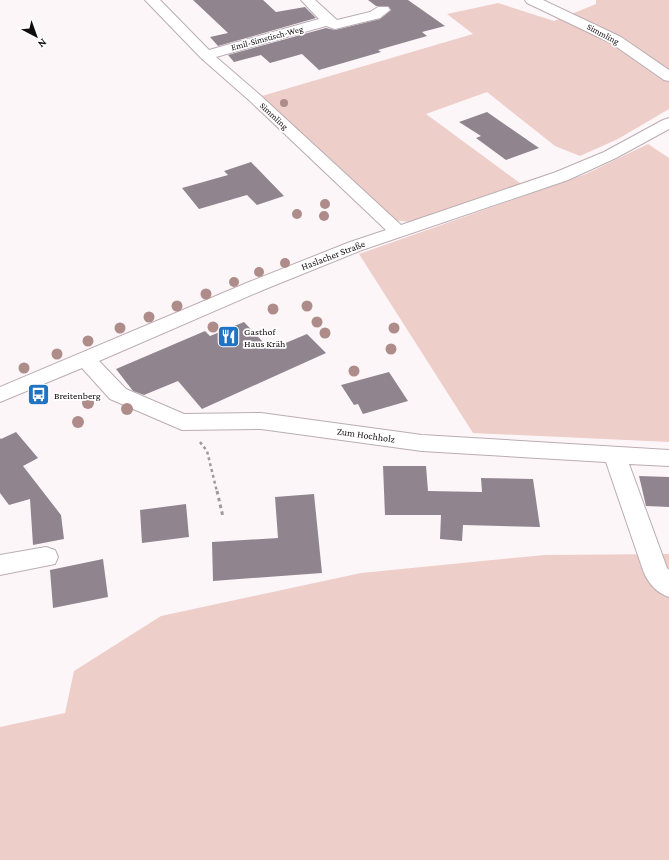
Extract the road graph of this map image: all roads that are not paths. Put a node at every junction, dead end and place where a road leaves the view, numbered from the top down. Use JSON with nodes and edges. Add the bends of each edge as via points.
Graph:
{"nodes":[{"id":1,"x":152,"y":0,"type":"edge"},
{"id":2,"x":308,"y":0,"type":"edge"},
{"id":3,"x":532,"y":0,"type":"edge"},
{"id":4,"x":383,"y":10,"type":"dead end"},
{"id":5,"x":328,"y":21,"type":"junction"},
{"id":6,"x":206,"y":55,"type":"junction"},
{"id":7,"x":669,"y":77,"type":"edge"},
{"id":8,"x":669,"y":123,"type":"edge"},
{"id":9,"x":396,"y":231,"type":"junction"},
{"id":10,"x":85,"y":358,"type":"junction"},
{"id":11,"x":0,"y":395,"type":"edge"},
{"id":12,"x":615,"y":455,"type":"junction"},
{"id":13,"x":669,"y":458,"type":"edge"},
{"id":14,"x":46,"y":557,"type":"dead end"},
{"id":15,"x":0,"y":565,"type":"edge"},
{"id":16,"x":669,"y":587,"type":"edge"}],
"edges":[{"from":1,"to":6,"type":"street","name":"Simmling"},
{"from":2,"to":5,"type":"street"},
{"from":3,"to":7,"type":"street","name":"Simmling","via":[[616,40]]},
{"from":4,"to":5,"type":"street","name":"Emil-Simstisch-Weg","via":[[359,20],[335,25]]},
{"from":5,"to":6,"type":"street","name":"Emil-Simstisch-Weg"},
{"from":6,"to":9,"type":"street","name":"Simmling"},
{"from":8,"to":9,"type":"street","name":"Haslacher Straße","via":[[610,155],[562,176]]},
{"from":9,"to":10,"type":"street","name":"Haslacher Straße","via":[[256,286]]},
{"from":10,"to":11,"type":"street","name":"Haslacher Straße"},
{"from":10,"to":12,"type":"street","name":"Zum Hochholz","via":[[118,394],[182,422],[261,421],[422,443]]},
{"from":12,"to":13,"type":"street","name":"Zum Hochholz"},
{"from":12,"to":16,"type":"street","via":[[656,573]]},
{"from":14,"to":15,"type":"street"}]}
